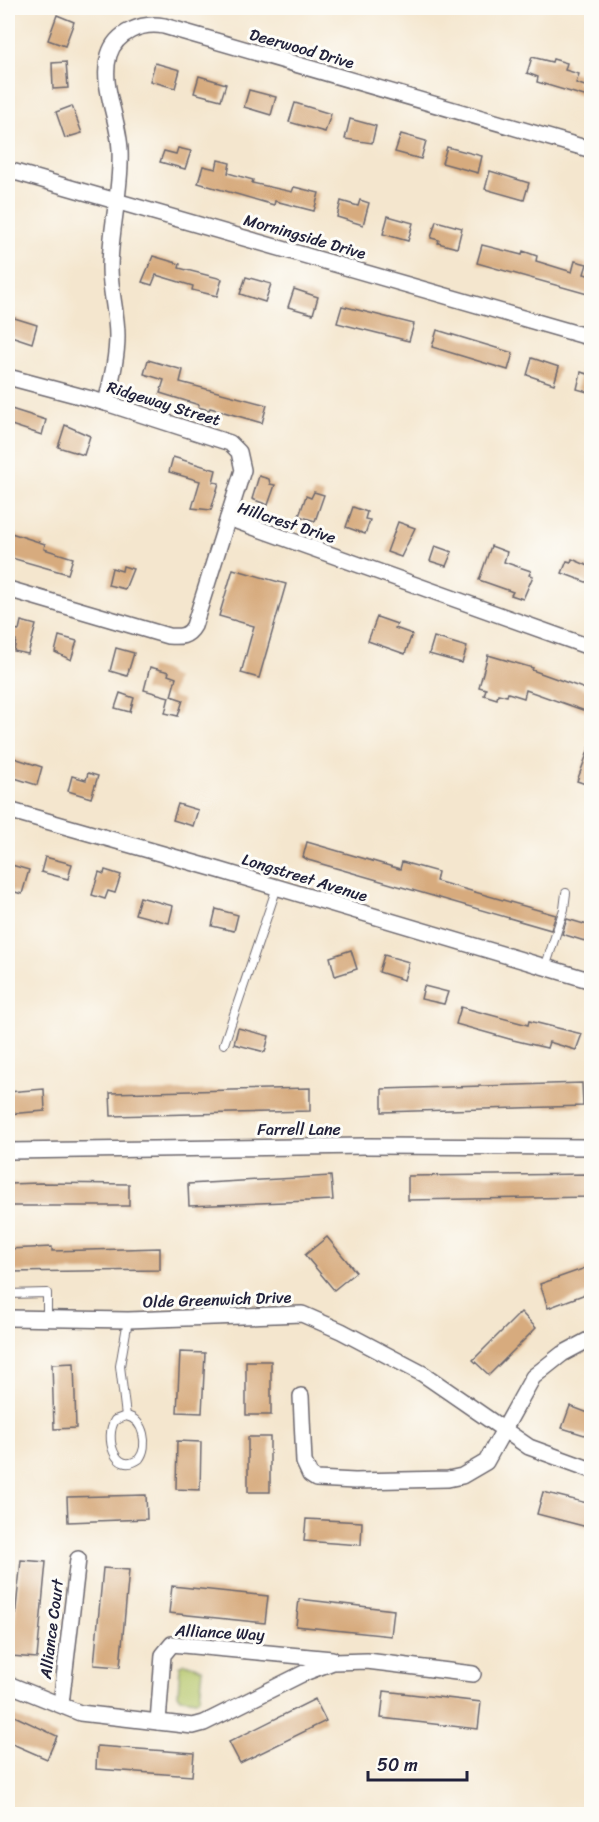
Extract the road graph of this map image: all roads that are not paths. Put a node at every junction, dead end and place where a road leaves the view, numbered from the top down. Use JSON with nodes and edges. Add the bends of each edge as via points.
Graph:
{"nodes":[{"id":1,"x":591,"y":150,"type":"edge"},
{"id":2,"x":8,"y":170,"type":"edge"},
{"id":3,"x":116,"y":201,"type":"junction"},
{"id":4,"x":591,"y":338,"type":"edge"},
{"id":5,"x":8,"y":377,"type":"edge"},
{"id":6,"x":106,"y":403,"type":"junction"},
{"id":7,"x":228,"y":518,"type":"junction"},
{"id":8,"x":8,"y":589,"type":"edge"},
{"id":9,"x":591,"y":648,"type":"edge"},
{"id":10,"x":8,"y":810,"type":"edge"},
{"id":11,"x":277,"y":887,"type":"junction"},
{"id":12,"x":566,"y":892,"type":"dead end"},
{"id":13,"x":544,"y":968,"type":"junction"},
{"id":14,"x":591,"y":981,"type":"edge"},
{"id":15,"x":224,"y":1044,"type":"dead end"},
{"id":16,"x":591,"y":1147,"type":"edge"},
{"id":17,"x":8,"y":1151,"type":"edge"},
{"id":18,"x":8,"y":1294,"type":"edge"},
{"id":19,"x":8,"y":1318,"type":"edge"},
{"id":20,"x":47,"y":1318,"type":"junction"},
{"id":21,"x":128,"y":1320,"type":"junction"},
{"id":22,"x":591,"y":1338,"type":"edge"},
{"id":23,"x":301,"y":1396,"type":"dead end"},
{"id":24,"x":126,"y":1416,"type":"junction"},
{"id":25,"x":504,"y":1431,"type":"junction"},
{"id":26,"x":591,"y":1470,"type":"edge"},
{"id":27,"x":78,"y":1560,"type":"dead end"},
{"id":28,"x":348,"y":1660,"type":"junction"},
{"id":29,"x":473,"y":1674,"type":"dead end"},
{"id":30,"x":8,"y":1684,"type":"edge"},
{"id":31,"x":61,"y":1704,"type":"junction"},
{"id":32,"x":158,"y":1722,"type":"junction"}],
"edges":[{"from":1,"to":3,"type":"street","name":"Deerwood Drive","via":[[164,26],[147,25],[116,42],[107,65],[120,147],[121,179]]},
{"from":2,"to":3,"type":"street","name":"Morningside Drive"},
{"from":3,"to":4,"type":"street","name":"Morningside Drive"},
{"from":3,"to":6,"type":"street","name":"Deerwood Drive","via":[[110,268],[117,335]]},
{"from":5,"to":6,"type":"street","name":"Ridgeway Street"},
{"from":6,"to":7,"type":"street","name":"Ridgeway Street","via":[[233,445],[243,461],[243,470]]},
{"from":7,"to":8,"type":"street","name":"Hillcrest Drive","via":[[195,626],[183,637],[168,636]]},
{"from":7,"to":9,"type":"street","name":"Hillcrest Drive"},
{"from":10,"to":11,"type":"street","name":"Longstreet Avenue"},
{"from":11,"to":13,"type":"street","name":"Longstreet Avenue"},
{"from":11,"to":15,"type":"lane"},
{"from":12,"to":13,"type":"lane"},
{"from":13,"to":14,"type":"street","name":"Longstreet Avenue"},
{"from":16,"to":17,"type":"street","name":"Farrell Lane"},
{"from":18,"to":20,"type":"lane","via":[[47,1293]]},
{"from":19,"to":20,"type":"street","name":"Olde Greenwich Drive"},
{"from":20,"to":21,"type":"street","name":"Olde Greenwich Drive"},
{"from":21,"to":24,"type":"lane","via":[[120,1366]]},
{"from":21,"to":25,"type":"street","name":"Olde Greenwich Drive","via":[[302,1314],[423,1374]]},
{"from":22,"to":25,"type":"street","via":[[533,1377]]},
{"from":23,"to":25,"type":"street","via":[[305,1469],[316,1479],[394,1482],[462,1476],[486,1462]]},
{"from":24,"to":24,"type":"lane","via":[[115,1420],[111,1431],[117,1460],[128,1464],[139,1459],[144,1448],[141,1425]]},
{"from":25,"to":26,"type":"street","name":"Olde Greenwich Drive","via":[[548,1455]]},
{"from":27,"to":31,"type":"street","name":"Alliance Court"},
{"from":28,"to":29,"type":"street","name":"Alliance Way"},
{"from":28,"to":32,"type":"street","name":"Alliance Way","via":[[321,1665],[204,1723]]},
{"from":28,"to":32,"type":"street","name":"Alliance Way","via":[[172,1644],[162,1655]]},
{"from":30,"to":31,"type":"street","name":"Alliance Way"},
{"from":31,"to":32,"type":"street","name":"Alliance Way","via":[[80,1713]]}]}
